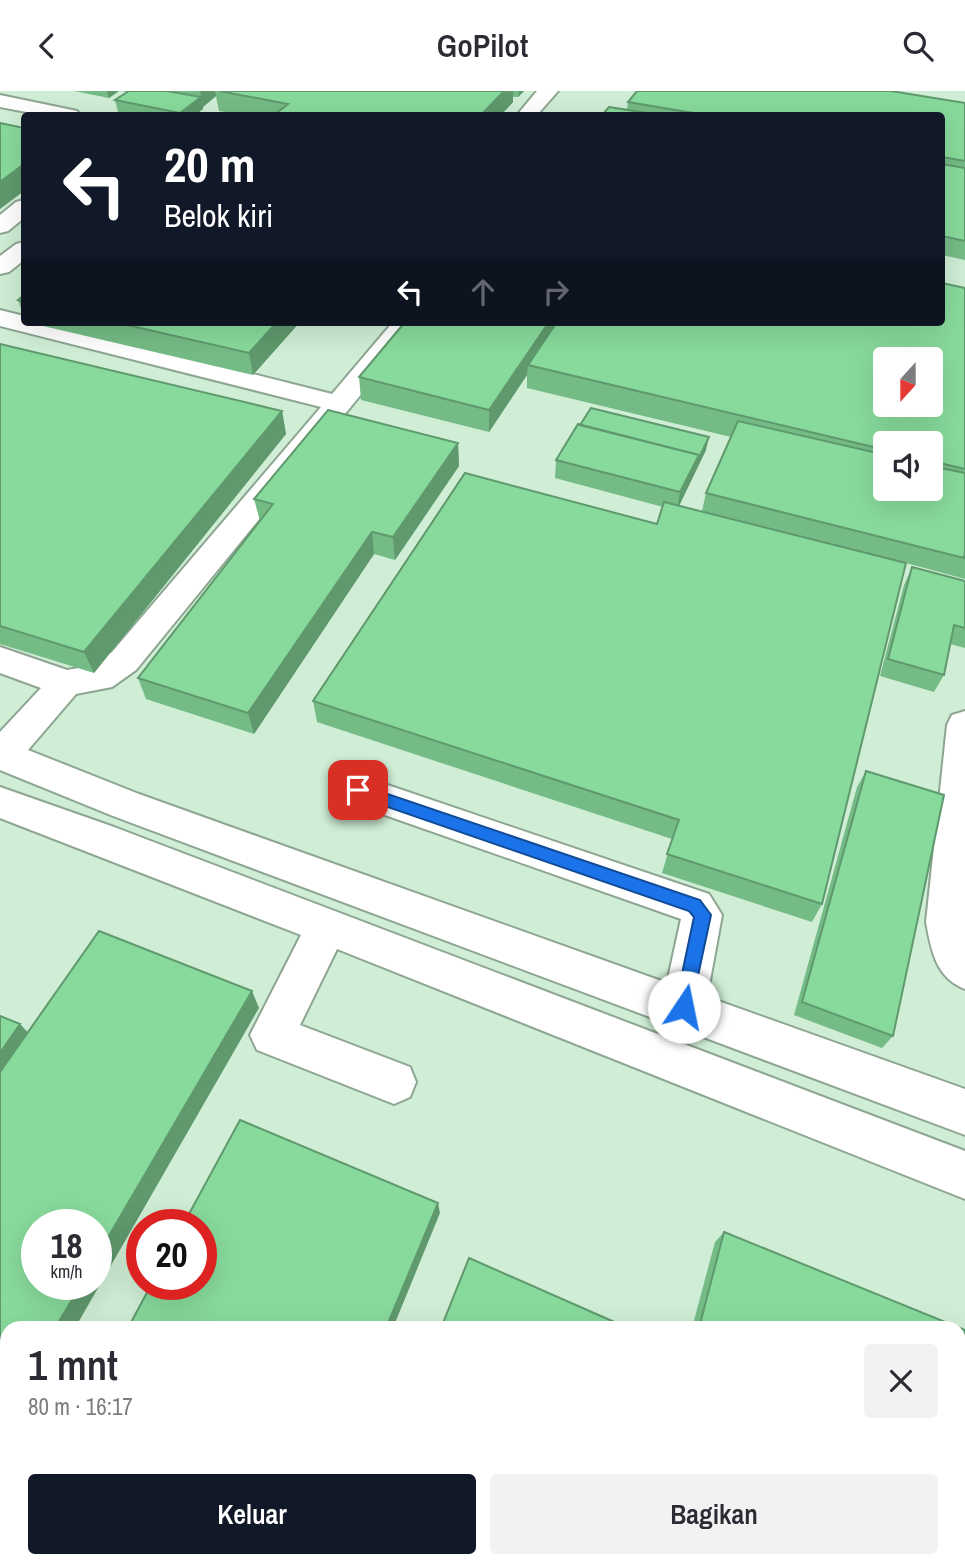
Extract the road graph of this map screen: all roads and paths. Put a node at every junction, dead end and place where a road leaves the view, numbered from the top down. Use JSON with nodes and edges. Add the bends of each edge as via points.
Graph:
{"nodes":[{"id":1,"x":548,"y":91,"type":"edge"},
{"id":2,"x":0,"y":101,"type":"edge"},
{"id":3,"x":56,"y":112,"type":"edge"},
{"id":4,"x":530,"y":112,"type":"edge"},
{"id":5,"x":21,"y":209,"type":"edge"},
{"id":6,"x":0,"y":226,"type":"edge"},
{"id":7,"x":21,"y":251,"type":"edge"},
{"id":8,"x":0,"y":267,"type":"edge"},
{"id":9,"x":21,"y":300,"type":"edge"},
{"id":10,"x":0,"y":318,"type":"edge"},
{"id":11,"x":21,"y":323,"type":"edge"},
{"id":12,"x":32,"y":326,"type":"edge"},
{"id":13,"x":404,"y":326,"type":"edge"},
{"id":14,"x":340,"y":404,"type":"junction"},
{"id":15,"x":0,"y":660,"type":"edge"},
{"id":16,"x":66,"y":683,"type":"junction"},
{"id":17,"x":965,"y":725,"type":"edge"},
{"id":18,"x":1,"y":755,"type":"edge"},
{"id":19,"x":358,"y":790,"type":"dead end"},
{"id":20,"x":0,"y":802,"type":"edge"},
{"id":21,"x":125,"y":805,"type":"junction"},
{"id":22,"x":100,"y":838,"type":"junction"},
{"id":23,"x":327,"y":926,"type":"junction"},
{"id":24,"x":965,"y":970,"type":"edge"},
{"id":25,"x":684,"y":1007,"type":"junction"},
{"id":26,"x":394,"y":1082,"type":"dead end"},
{"id":27,"x":965,"y":1112,"type":"edge"},
{"id":28,"x":965,"y":1175,"type":"edge"}],
"edges":[{"from":1,"to":4,"type":"lane"},
{"from":2,"to":3,"type":"lane"},
{"from":5,"to":6,"type":"lane"},
{"from":7,"to":8,"type":"lane"},
{"from":9,"to":10,"type":"lane"},
{"from":10,"to":11,"type":"lane"},
{"from":12,"to":14,"type":"lane"},
{"from":13,"to":14,"type":"lane"},
{"from":14,"to":16,"type":"lane","via":[[302,431],[124,661],[100,678]]},
{"from":15,"to":16,"type":"lane"},
{"from":16,"to":18,"type":"lane"},
{"from":17,"to":24,"type":"lane","via":[[946,922],[953,951]]},
{"from":18,"to":21,"type":"lane"},
{"from":19,"to":25,"type":"lane","via":[[695,906],[702,915]]},
{"from":20,"to":22,"type":"lane"},
{"from":21,"to":22,"type":"lane"},
{"from":21,"to":25,"type":"lane"},
{"from":22,"to":23,"type":"lane"},
{"from":23,"to":26,"type":"lane","via":[[272,1035]]},
{"from":23,"to":28,"type":"lane"},
{"from":25,"to":27,"type":"lane"}]}
